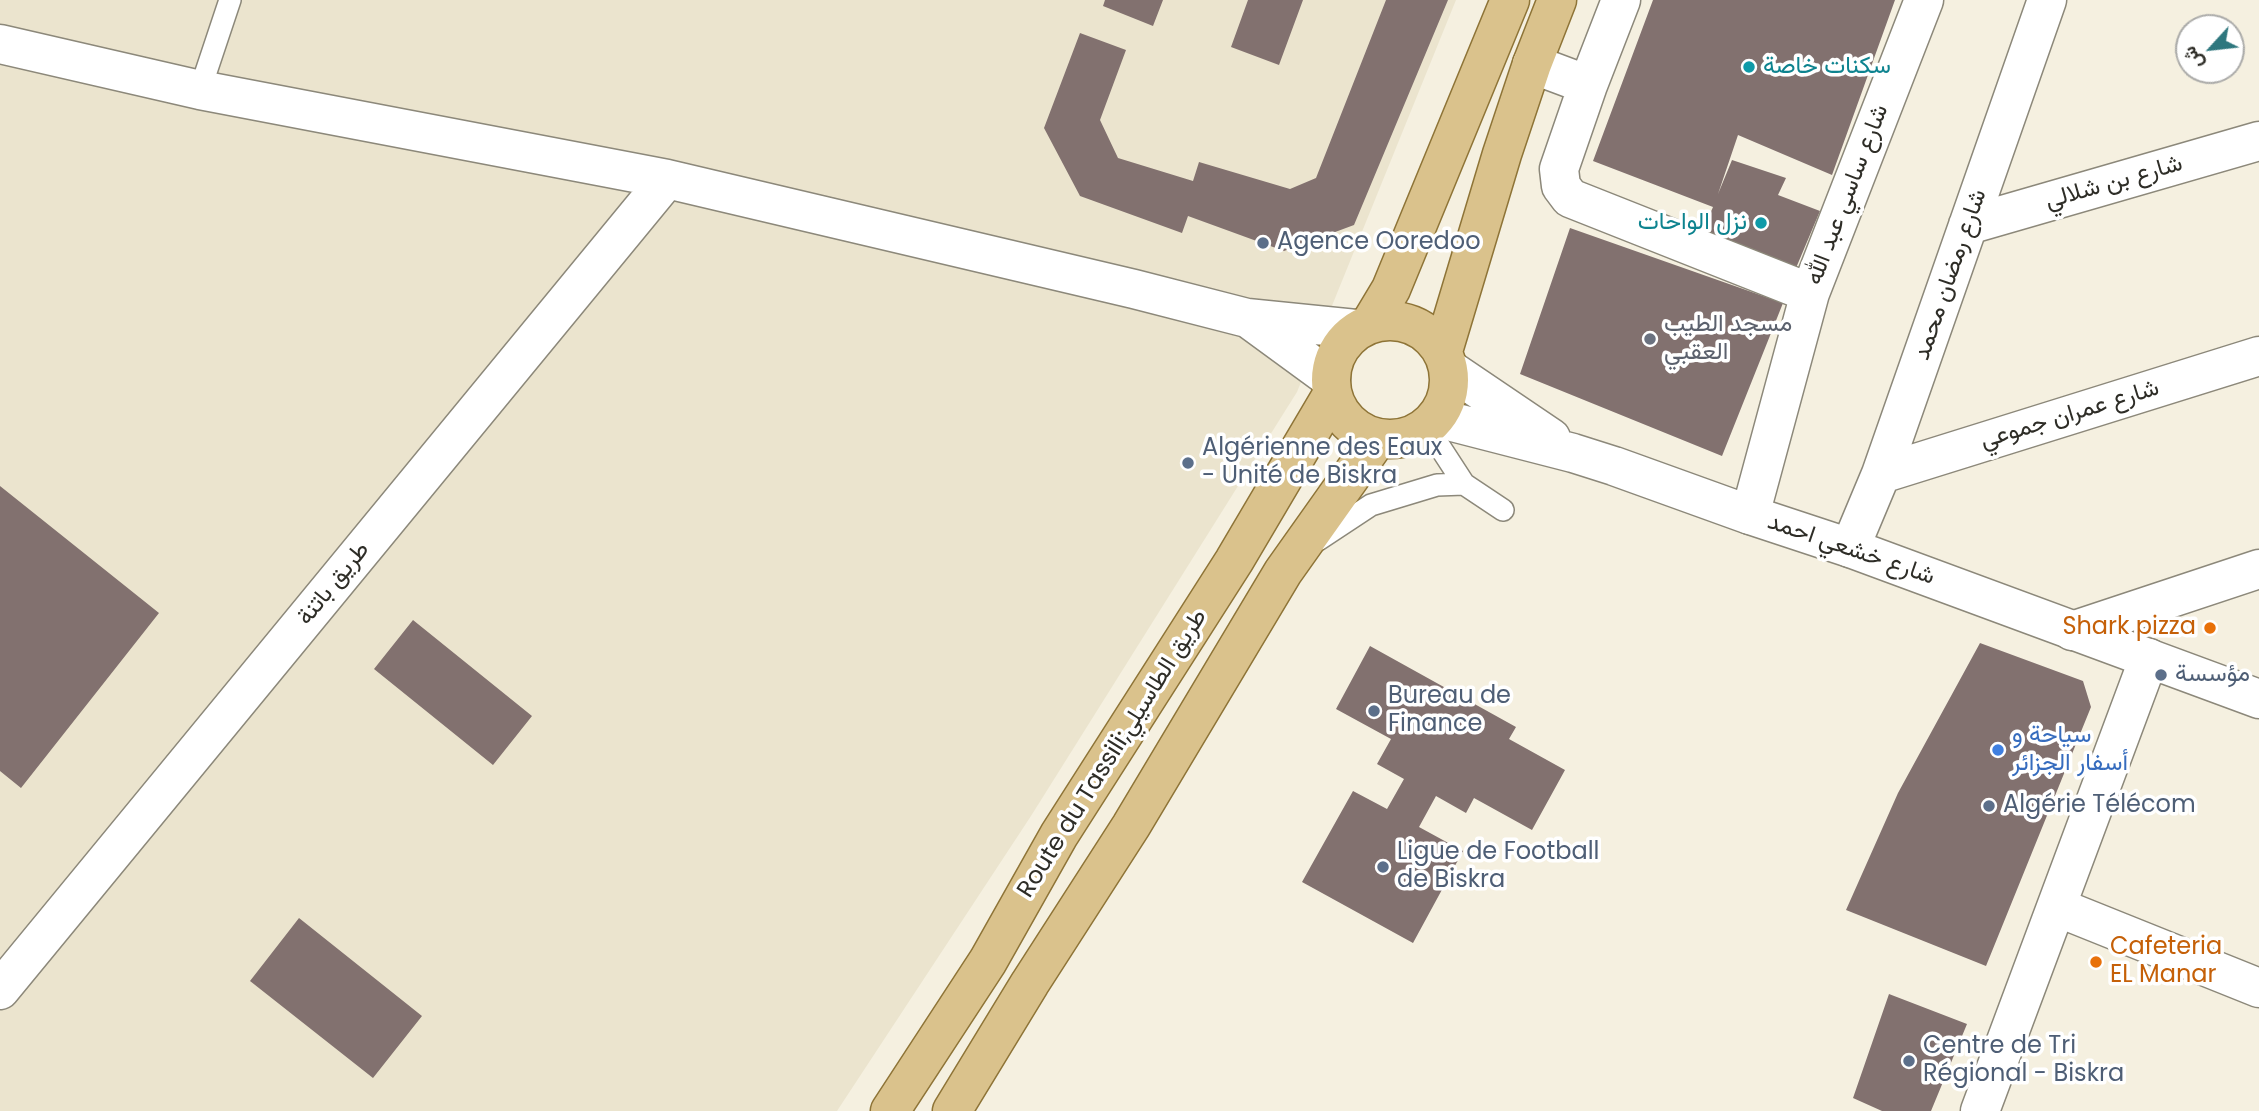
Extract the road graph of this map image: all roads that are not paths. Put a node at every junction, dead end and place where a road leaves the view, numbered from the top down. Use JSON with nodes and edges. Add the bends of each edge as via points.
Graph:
{"nodes":[{"id":1,"x":230,"y":0,"type":"edge"},
{"id":2,"x":1510,"y":0,"type":"edge"},
{"id":3,"x":1557,"y":0,"type":"edge"},
{"id":4,"x":1621,"y":0,"type":"edge"},
{"id":5,"x":1924,"y":0,"type":"edge"},
{"id":6,"x":2048,"y":0,"type":"edge"},
{"id":7,"x":0,"y":44,"type":"edge"},
{"id":8,"x":1532,"y":64,"type":"junction"},
{"id":9,"x":1588,"y":85,"type":"junction"},
{"id":10,"x":200,"y":90,"type":"junction"},
{"id":11,"x":2259,"y":141,"type":"edge"},
{"id":12,"x":667,"y":179,"type":"junction"},
{"id":13,"x":1968,"y":225,"type":"junction"},
{"id":14,"x":1810,"y":293,"type":"junction"},
{"id":15,"x":1247,"y":318,"type":"junction"},
{"id":16,"x":1363,"y":326,"type":"junction"},
{"id":17,"x":2259,"y":356,"type":"edge"},
{"id":18,"x":1446,"y":360,"type":"junction"},
{"id":19,"x":1332,"y":387,"type":"junction"},
{"id":20,"x":1432,"y":423,"type":"junction"},
{"id":21,"x":1377,"y":439,"type":"junction"},
{"id":22,"x":1573,"y":453,"type":"junction"},
{"id":23,"x":1881,"y":474,"type":"junction"},
{"id":24,"x":1464,"y":484,"type":"junction"},
{"id":25,"x":1503,"y":510,"type":"dead end"},
{"id":26,"x":1750,"y":516,"type":"junction"},
{"id":27,"x":1850,"y":548,"type":"junction"},
{"id":28,"x":2259,"y":569,"type":"edge"},
{"id":29,"x":1283,"y":572,"type":"junction"},
{"id":30,"x":2073,"y":631,"type":"junction"},
{"id":31,"x":2149,"y":658,"type":"junction"},
{"id":32,"x":2259,"y":699,"type":"edge"},
{"id":33,"x":1083,"y":799,"type":"junction"},
{"id":34,"x":1131,"y":826,"type":"junction"},
{"id":35,"x":1059,"y":835,"type":"junction"},
{"id":36,"x":1107,"y":865,"type":"junction"},
{"id":37,"x":2057,"y":907,"type":"junction"},
{"id":38,"x":2259,"y":988,"type":"edge"},
{"id":39,"x":0,"y":990,"type":"edge"},
{"id":40,"x":890,"y":1111,"type":"edge"},
{"id":41,"x":952,"y":1111,"type":"edge"},
{"id":42,"x":1980,"y":1111,"type":"edge"}],
"edges":[{"from":1,"to":10,"type":"lane"},
{"from":2,"to":16,"type":"main road","via":[[1391,289]]},
{"from":3,"to":8,"type":"main road"},
{"from":4,"to":9,"type":"street"},
{"from":5,"to":14,"type":"street","name":"شارع ساسي عبد الله"},
{"from":6,"to":13,"type":"street","name":"شارع رمضان محمد"},
{"from":7,"to":10,"type":"street"},
{"from":8,"to":9,"type":"street"},
{"from":8,"to":18,"type":"main road","via":[[1502,154]]},
{"from":9,"to":14,"type":"street","via":[[1559,169],[1561,187],[1570,198]]},
{"from":10,"to":12,"type":"street"},
{"from":11,"to":13,"type":"street","name":"شارع بن شلالي"},
{"from":12,"to":15,"type":"street"},
{"from":12,"to":39,"type":"street","name":"طريق باتنة"},
{"from":13,"to":23,"type":"street","name":"شارع رمضان محمد"},
{"from":14,"to":26,"type":"street","name":"شارع ساسي عبد الله"},
{"from":15,"to":16,"type":"street"},
{"from":15,"to":19,"type":"street"},
{"from":16,"to":18,"type":"main road","via":[[1403,322],[1426,333]]},
{"from":16,"to":19,"type":"main road","via":[[1339,349]]},
{"from":17,"to":23,"type":"street","name":"شارع عمران جموعي"},
{"from":18,"to":20,"type":"main road","via":[[1450,389]]},
{"from":18,"to":22,"type":"street"},
{"from":19,"to":21,"type":"main road","via":[[1349,423]]},
{"from":19,"to":33,"type":"main road","name":"Route du Tassili;طريق الطاسيلي","via":[[1234,561]]},
{"from":20,"to":21,"type":"main road","via":[[1412,436]]},
{"from":20,"to":22,"type":"street","name":"شارع خشعي احمد"},
{"from":20,"to":24,"type":"lane"},
{"from":21,"to":29,"type":"main road","name":"Route du Tassili;طريق الطاسيلي"},
{"from":22,"to":26,"type":"street","name":"شارع خشعي احمد"},
{"from":23,"to":27,"type":"street","name":"شارع رمضان محمد"},
{"from":24,"to":25,"type":"lane"},
{"from":24,"to":29,"type":"lane","via":[[1427,488],[1371,505],[1323,535]]},
{"from":26,"to":27,"type":"street","name":"شارع خشعي احمد"},
{"from":27,"to":30,"type":"street","name":"شارع خشعي احمد"},
{"from":28,"to":30,"type":"street"},
{"from":29,"to":34,"type":"main road","name":"Route du Tassili;طريق الطاسيلي"},
{"from":30,"to":31,"type":"street","name":"شارع خشعي احمد"},
{"from":31,"to":32,"type":"street","name":"شارع خشعي احمد"},
{"from":31,"to":37,"type":"street"},
{"from":33,"to":34,"type":"main road","via":[[1115,809]]},
{"from":33,"to":35,"type":"main road","name":"Route du Tassili;طريق الطاسيلي"},
{"from":34,"to":36,"type":"main road","name":"Route du Tassili;طريق الطاسيلي"},
{"from":35,"to":36,"type":"main road","via":[[1084,860]]},
{"from":35,"to":40,"type":"main road","name":"Route du Tassili;طريق الطاسيلي","via":[[988,961]]},
{"from":36,"to":41,"type":"main road","name":"Route du Tassili;طريق الطاسيلي"},
{"from":37,"to":38,"type":"street"},
{"from":37,"to":42,"type":"street"}]}
